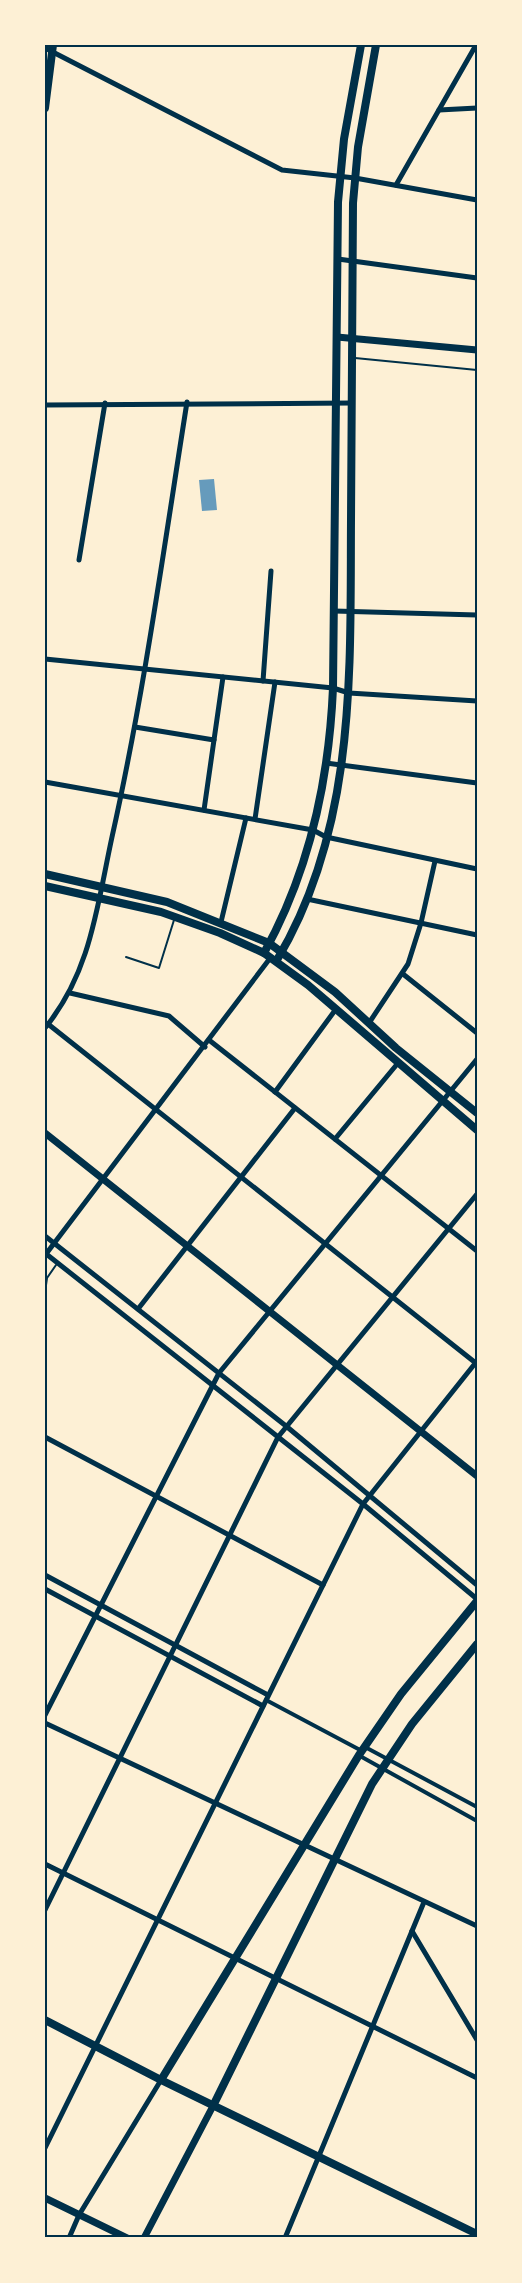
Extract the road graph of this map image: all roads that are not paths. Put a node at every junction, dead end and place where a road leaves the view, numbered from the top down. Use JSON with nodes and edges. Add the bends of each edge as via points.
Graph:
{"nodes":[{"id":1,"x":361,"y":45,"type":"edge"},
{"id":2,"x":376,"y":45,"type":"edge"},
{"id":3,"x":476,"y":45,"type":"edge"},
{"id":4,"x":50,"y":48,"type":"edge"},
{"id":5,"x":45,"y":108,"type":"edge"},
{"id":6,"x":477,"y":108,"type":"edge"},
{"id":7,"x":439,"y":110,"type":"junction"},
{"id":8,"x":340,"y":176,"type":"junction"},
{"id":9,"x":355,"y":178,"type":"junction"},
{"id":10,"x":396,"y":185,"type":"junction"},
{"id":11,"x":477,"y":200,"type":"edge"},
{"id":12,"x":338,"y":259,"type":"junction"},
{"id":13,"x":352,"y":260,"type":"junction"},
{"id":14,"x":477,"y":278,"type":"edge"},
{"id":15,"x":337,"y":337,"type":"junction"},
{"id":16,"x":351,"y":338,"type":"junction"},
{"id":17,"x":477,"y":350,"type":"edge"},
{"id":18,"x":337,"y":356,"type":"junction"},
{"id":19,"x":352,"y":358,"type":"junction"},
{"id":20,"x":477,"y":370,"type":"edge"},
{"id":21,"x":187,"y":402,"type":"junction"},
{"id":22,"x":337,"y":402,"type":"junction"},
{"id":23,"x":105,"y":403,"type":"junction"},
{"id":24,"x":352,"y":403,"type":"junction"},
{"id":25,"x":45,"y":405,"type":"edge"},
{"id":26,"x":79,"y":560,"type":"dead end"},
{"id":27,"x":271,"y":571,"type":"dead end"},
{"id":28,"x":334,"y":611,"type":"junction"},
{"id":29,"x":350,"y":611,"type":"junction"},
{"id":30,"x":477,"y":615,"type":"edge"},
{"id":31,"x":45,"y":659,"type":"edge"},
{"id":32,"x":144,"y":669,"type":"junction"},
{"id":33,"x":223,"y":677,"type":"junction"},
{"id":34,"x":263,"y":681,"type":"junction"},
{"id":35,"x":275,"y":682,"type":"junction"},
{"id":36,"x":333,"y":688,"type":"junction"},
{"id":37,"x":349,"y":693,"type":"junction"},
{"id":38,"x":477,"y":701,"type":"edge"},
{"id":39,"x":135,"y":727,"type":"junction"},
{"id":40,"x":214,"y":740,"type":"junction"},
{"id":41,"x":326,"y":763,"type":"junction"},
{"id":42,"x":342,"y":766,"type":"junction"},
{"id":43,"x":45,"y":782,"type":"edge"},
{"id":44,"x":477,"y":783,"type":"edge"},
{"id":45,"x":122,"y":796,"type":"junction"},
{"id":46,"x":204,"y":810,"type":"junction"},
{"id":47,"x":246,"y":818,"type":"junction"},
{"id":48,"x":255,"y":819,"type":"junction"},
{"id":49,"x":313,"y":830,"type":"junction"},
{"id":50,"x":326,"y":837,"type":"junction"},
{"id":51,"x":435,"y":861,"type":"junction"},
{"id":52,"x":477,"y":869,"type":"edge"},
{"id":53,"x":45,"y":874,"type":"edge"},
{"id":54,"x":45,"y":886,"type":"edge"},
{"id":55,"x":102,"y":886,"type":"junction"},
{"id":56,"x":99,"y":897,"type":"junction"},
{"id":57,"x":306,"y":899,"type":"junction"},
{"id":58,"x":183,"y":907,"type":"junction"},
{"id":59,"x":177,"y":917,"type":"junction"},
{"id":60,"x":220,"y":922,"type":"junction"},
{"id":61,"x":421,"y":923,"type":"junction"},
{"id":62,"x":477,"y":935,"type":"edge"},
{"id":63,"x":269,"y":943,"type":"junction"},
{"id":64,"x":282,"y":951,"type":"junction"},
{"id":65,"x":271,"y":956,"type":"junction"},
{"id":66,"x":126,"y":957,"type":"dead end"},
{"id":67,"x":403,"y":974,"type":"junction"},
{"id":68,"x":70,"y":993,"type":"junction"},
{"id":69,"x":336,"y":1009,"type":"junction"},
{"id":70,"x":369,"y":1023,"type":"junction"},
{"id":71,"x":46,"y":1026,"type":"edge"},
{"id":72,"x":477,"y":1033,"type":"edge"},
{"id":73,"x":210,"y":1041,"type":"junction"},
{"id":74,"x":205,"y":1047,"type":"junction"},
{"id":75,"x":477,"y":1059,"type":"edge"},
{"id":76,"x":398,"y":1064,"type":"junction"},
{"id":77,"x":451,"y":1091,"type":"junction"},
{"id":78,"x":275,"y":1092,"type":"junction"},
{"id":79,"x":442,"y":1101,"type":"junction"},
{"id":80,"x":295,"y":1108,"type":"junction"},
{"id":81,"x":156,"y":1110,"type":"junction"},
{"id":82,"x":477,"y":1113,"type":"edge"},
{"id":83,"x":477,"y":1130,"type":"edge"},
{"id":84,"x":45,"y":1133,"type":"edge"},
{"id":85,"x":336,"y":1140,"type":"junction"},
{"id":86,"x":381,"y":1176,"type":"junction"},
{"id":87,"x":241,"y":1177,"type":"junction"},
{"id":88,"x":103,"y":1179,"type":"junction"},
{"id":89,"x":477,"y":1194,"type":"edge"},
{"id":90,"x":449,"y":1228,"type":"junction"},
{"id":91,"x":45,"y":1236,"type":"edge"},
{"id":92,"x":54,"y":1243,"type":"junction"},
{"id":93,"x":325,"y":1244,"type":"junction"},
{"id":94,"x":188,"y":1245,"type":"junction"},
{"id":95,"x":477,"y":1251,"type":"edge"},
{"id":96,"x":46,"y":1253,"type":"edge"},
{"id":97,"x":57,"y":1263,"type":"junction"},
{"id":98,"x":46,"y":1278,"type":"edge"},
{"id":99,"x":45,"y":1292,"type":"edge"},
{"id":100,"x":393,"y":1297,"type":"junction"},
{"id":101,"x":138,"y":1309,"type":"junction"},
{"id":102,"x":270,"y":1310,"type":"junction"},
{"id":103,"x":476,"y":1362,"type":"edge"},
{"id":104,"x":338,"y":1364,"type":"junction"},
{"id":105,"x":219,"y":1373,"type":"junction"},
{"id":106,"x":213,"y":1385,"type":"junction"},
{"id":107,"x":286,"y":1426,"type":"junction"},
{"id":108,"x":422,"y":1431,"type":"junction"},
{"id":109,"x":45,"y":1437,"type":"edge"},
{"id":110,"x":279,"y":1437,"type":"junction"},
{"id":111,"x":477,"y":1476,"type":"edge"},
{"id":112,"x":156,"y":1496,"type":"junction"},
{"id":113,"x":370,"y":1496,"type":"junction"},
{"id":114,"x":363,"y":1504,"type":"junction"},
{"id":115,"x":230,"y":1535,"type":"junction"},
{"id":116,"x":45,"y":1575,"type":"edge"},
{"id":117,"x":323,"y":1585,"type":"junction"},
{"id":118,"x":477,"y":1585,"type":"edge"},
{"id":119,"x":45,"y":1588,"type":"edge"},
{"id":120,"x":477,"y":1600,"type":"edge"},
{"id":121,"x":99,"y":1604,"type":"junction"},
{"id":122,"x":94,"y":1615,"type":"junction"},
{"id":123,"x":176,"y":1644,"type":"junction"},
{"id":124,"x":477,"y":1644,"type":"edge"},
{"id":125,"x":170,"y":1655,"type":"junction"},
{"id":126,"x":265,"y":1700,"type":"junction"},
{"id":127,"x":45,"y":1715,"type":"edge"},
{"id":128,"x":45,"y":1724,"type":"edge"},
{"id":129,"x":362,"y":1751,"type":"junction"},
{"id":130,"x":120,"y":1758,"type":"junction"},
{"id":131,"x":387,"y":1759,"type":"junction"},
{"id":132,"x":381,"y":1767,"type":"junction"},
{"id":133,"x":214,"y":1803,"type":"junction"},
{"id":134,"x":477,"y":1808,"type":"edge"},
{"id":135,"x":477,"y":1821,"type":"edge"},
{"id":136,"x":303,"y":1845,"type":"junction"},
{"id":137,"x":333,"y":1859,"type":"junction"},
{"id":138,"x":45,"y":1864,"type":"edge"},
{"id":139,"x":63,"y":1873,"type":"junction"},
{"id":140,"x":424,"y":1902,"type":"junction"},
{"id":141,"x":45,"y":1910,"type":"edge"},
{"id":142,"x":158,"y":1920,"type":"junction"},
{"id":143,"x":477,"y":1926,"type":"edge"},
{"id":144,"x":412,"y":1931,"type":"junction"},
{"id":145,"x":235,"y":1957,"type":"junction"},
{"id":146,"x":276,"y":1978,"type":"junction"},
{"id":147,"x":45,"y":2020,"type":"edge"},
{"id":148,"x":372,"y":2025,"type":"junction"},
{"id":149,"x":477,"y":2040,"type":"edge"},
{"id":150,"x":96,"y":2045,"type":"junction"},
{"id":151,"x":477,"y":2078,"type":"edge"},
{"id":152,"x":161,"y":2080,"type":"junction"},
{"id":153,"x":213,"y":2106,"type":"junction"},
{"id":154,"x":45,"y":2148,"type":"edge"},
{"id":155,"x":318,"y":2157,"type":"junction"},
{"id":156,"x":45,"y":2198,"type":"edge"},
{"id":157,"x":79,"y":2215,"type":"junction"},
{"id":158,"x":477,"y":2234,"type":"edge"},
{"id":159,"x":69,"y":2238,"type":"edge"},
{"id":160,"x":127,"y":2238,"type":"edge"},
{"id":161,"x":144,"y":2238,"type":"edge"},
{"id":162,"x":285,"y":2238,"type":"edge"}],
"edges":[{"from":1,"to":8,"type":"main road"},
{"from":2,"to":9,"type":"main road"},
{"from":3,"to":7,"type":"street"},
{"from":4,"to":5,"type":"main road"},
{"from":4,"to":8,"type":"street","via":[[282,170]]},
{"from":6,"to":7,"type":"street"},
{"from":7,"to":10,"type":"street"},
{"from":8,"to":9,"type":"street"},
{"from":8,"to":12,"type":"main road"},
{"from":9,"to":10,"type":"street"},
{"from":9,"to":13,"type":"main road"},
{"from":10,"to":11,"type":"street"},
{"from":12,"to":13,"type":"street"},
{"from":12,"to":15,"type":"main road"},
{"from":13,"to":14,"type":"street"},
{"from":13,"to":16,"type":"main road"},
{"from":15,"to":16,"type":"street"},
{"from":15,"to":18,"type":"main road"},
{"from":16,"to":17,"type":"street"},
{"from":16,"to":19,"type":"main road"},
{"from":18,"to":19,"type":"lane"},
{"from":18,"to":22,"type":"main road"},
{"from":19,"to":20,"type":"lane"},
{"from":19,"to":24,"type":"main road"},
{"from":21,"to":22,"type":"street"},
{"from":21,"to":23,"type":"street"},
{"from":21,"to":32,"type":"street"},
{"from":22,"to":24,"type":"street"},
{"from":22,"to":28,"type":"main road"},
{"from":23,"to":25,"type":"street"},
{"from":23,"to":26,"type":"street"},
{"from":24,"to":29,"type":"main road"},
{"from":27,"to":34,"type":"street"},
{"from":28,"to":29,"type":"street"},
{"from":28,"to":36,"type":"main road"},
{"from":29,"to":30,"type":"street"},
{"from":29,"to":37,"type":"main road"},
{"from":31,"to":32,"type":"street"},
{"from":32,"to":33,"type":"street"},
{"from":32,"to":39,"type":"street"},
{"from":33,"to":34,"type":"street"},
{"from":33,"to":40,"type":"street"},
{"from":34,"to":35,"type":"street"},
{"from":35,"to":36,"type":"street"},
{"from":35,"to":48,"type":"street"},
{"from":36,"to":37,"type":"street"},
{"from":36,"to":41,"type":"main road"},
{"from":37,"to":38,"type":"street"},
{"from":37,"to":42,"type":"main road"},
{"from":39,"to":40,"type":"street"},
{"from":39,"to":45,"type":"street"},
{"from":40,"to":46,"type":"street"},
{"from":41,"to":42,"type":"street"},
{"from":41,"to":49,"type":"main road"},
{"from":42,"to":44,"type":"street"},
{"from":42,"to":50,"type":"main road"},
{"from":43,"to":45,"type":"street"},
{"from":45,"to":46,"type":"street"},
{"from":45,"to":55,"type":"street"},
{"from":46,"to":47,"type":"street"},
{"from":47,"to":48,"type":"street"},
{"from":47,"to":60,"type":"street"},
{"from":48,"to":49,"type":"street"},
{"from":49,"to":50,"type":"street"},
{"from":49,"to":63,"type":"main road","via":[[295,886]]},
{"from":50,"to":51,"type":"street"},
{"from":50,"to":57,"type":"main road"},
{"from":51,"to":52,"type":"street"},
{"from":51,"to":61,"type":"street"},
{"from":53,"to":55,"type":"main road"},
{"from":54,"to":56,"type":"main road"},
{"from":55,"to":56,"type":"street"},
{"from":55,"to":58,"type":"main road"},
{"from":56,"to":59,"type":"main road"},
{"from":56,"to":68,"type":"street","via":[[80,972]]},
{"from":57,"to":61,"type":"street"},
{"from":57,"to":64,"type":"main road"},
{"from":58,"to":59,"type":"lane"},
{"from":58,"to":60,"type":"main road"},
{"from":59,"to":65,"type":"main road"},
{"from":59,"to":66,"type":"lane","via":[[159,968]]},
{"from":60,"to":63,"type":"main road"},
{"from":61,"to":62,"type":"street"},
{"from":61,"to":67,"type":"street"},
{"from":63,"to":64,"type":"main road"},
{"from":63,"to":65,"type":"main road"},
{"from":64,"to":65,"type":"main road"},
{"from":64,"to":70,"type":"main road"},
{"from":65,"to":69,"type":"main road"},
{"from":65,"to":73,"type":"street"},
{"from":67,"to":70,"type":"street"},
{"from":67,"to":72,"type":"street"},
{"from":68,"to":71,"type":"street"},
{"from":68,"to":74,"type":"street","via":[[170,1016]]},
{"from":69,"to":76,"type":"main road"},
{"from":69,"to":78,"type":"street"},
{"from":70,"to":77,"type":"main road"},
{"from":71,"to":81,"type":"street"},
{"from":73,"to":74,"type":"street"},
{"from":73,"to":78,"type":"street"},
{"from":74,"to":81,"type":"street"},
{"from":75,"to":77,"type":"street"},
{"from":76,"to":79,"type":"main road"},
{"from":76,"to":85,"type":"street"},
{"from":77,"to":79,"type":"street"},
{"from":77,"to":82,"type":"main road"},
{"from":78,"to":80,"type":"street"},
{"from":79,"to":83,"type":"main road"},
{"from":79,"to":86,"type":"street"},
{"from":80,"to":85,"type":"street"},
{"from":80,"to":87,"type":"street"},
{"from":81,"to":87,"type":"street"},
{"from":81,"to":88,"type":"street"},
{"from":84,"to":88,"type":"street"},
{"from":85,"to":86,"type":"street"},
{"from":86,"to":90,"type":"street"},
{"from":86,"to":93,"type":"street"},
{"from":87,"to":93,"type":"street"},
{"from":87,"to":94,"type":"street"},
{"from":88,"to":92,"type":"street"},
{"from":88,"to":94,"type":"street"},
{"from":89,"to":90,"type":"street"},
{"from":90,"to":95,"type":"street"},
{"from":90,"to":100,"type":"street"},
{"from":91,"to":92,"type":"street"},
{"from":92,"to":96,"type":"street"},
{"from":92,"to":101,"type":"street"},
{"from":93,"to":100,"type":"street"},
{"from":93,"to":102,"type":"street"},
{"from":94,"to":101,"type":"street"},
{"from":94,"to":102,"type":"street"},
{"from":96,"to":97,"type":"street"},
{"from":97,"to":98,"type":"lane"},
{"from":97,"to":106,"type":"street"},
{"from":98,"to":99,"type":"lane"},
{"from":100,"to":103,"type":"street"},
{"from":100,"to":104,"type":"street"},
{"from":101,"to":105,"type":"street"},
{"from":102,"to":104,"type":"street"},
{"from":102,"to":105,"type":"street"},
{"from":103,"to":108,"type":"street"},
{"from":104,"to":107,"type":"street"},
{"from":104,"to":108,"type":"street"},
{"from":105,"to":106,"type":"street"},
{"from":105,"to":107,"type":"street"},
{"from":106,"to":110,"type":"street"},
{"from":106,"to":112,"type":"street"},
{"from":107,"to":110,"type":"street"},
{"from":107,"to":113,"type":"street"},
{"from":108,"to":111,"type":"street"},
{"from":108,"to":113,"type":"street"},
{"from":109,"to":112,"type":"street"},
{"from":110,"to":114,"type":"street"},
{"from":110,"to":115,"type":"street"},
{"from":112,"to":115,"type":"street"},
{"from":112,"to":121,"type":"street"},
{"from":113,"to":114,"type":"street"},
{"from":113,"to":118,"type":"street"},
{"from":114,"to":117,"type":"street"},
{"from":114,"to":120,"type":"street"},
{"from":115,"to":117,"type":"street"},
{"from":115,"to":123,"type":"street"},
{"from":116,"to":121,"type":"street"},
{"from":117,"to":126,"type":"street"},
{"from":119,"to":122,"type":"street"},
{"from":120,"to":129,"type":"main road"},
{"from":121,"to":122,"type":"street"},
{"from":121,"to":123,"type":"street"},
{"from":122,"to":125,"type":"street"},
{"from":122,"to":127,"type":"street"},
{"from":123,"to":125,"type":"street"},
{"from":123,"to":126,"type":"street"},
{"from":124,"to":131,"type":"main road"},
{"from":125,"to":126,"type":"street"},
{"from":125,"to":130,"type":"street"},
{"from":126,"to":129,"type":"street"},
{"from":126,"to":133,"type":"street"},
{"from":128,"to":130,"type":"street"},
{"from":129,"to":131,"type":"street"},
{"from":129,"to":132,"type":"street"},
{"from":129,"to":136,"type":"main road"},
{"from":130,"to":133,"type":"street"},
{"from":130,"to":139,"type":"street"},
{"from":131,"to":132,"type":"main road"},
{"from":131,"to":134,"type":"street"},
{"from":132,"to":135,"type":"street"},
{"from":132,"to":137,"type":"main road"},
{"from":133,"to":136,"type":"street"},
{"from":133,"to":142,"type":"street"},
{"from":136,"to":137,"type":"street"},
{"from":136,"to":145,"type":"main road"},
{"from":137,"to":140,"type":"street"},
{"from":137,"to":146,"type":"main road"},
{"from":138,"to":139,"type":"street"},
{"from":139,"to":141,"type":"street"},
{"from":139,"to":142,"type":"street"},
{"from":140,"to":143,"type":"street"},
{"from":140,"to":144,"type":"street"},
{"from":142,"to":145,"type":"street"},
{"from":142,"to":150,"type":"street"},
{"from":144,"to":148,"type":"street"},
{"from":144,"to":149,"type":"street"},
{"from":145,"to":146,"type":"street"},
{"from":145,"to":152,"type":"main road"},
{"from":146,"to":148,"type":"street"},
{"from":146,"to":153,"type":"main road"},
{"from":147,"to":150,"type":"main road"},
{"from":148,"to":151,"type":"street"},
{"from":148,"to":155,"type":"street"},
{"from":150,"to":152,"type":"main road"},
{"from":150,"to":154,"type":"street"},
{"from":152,"to":153,"type":"main road"},
{"from":152,"to":157,"type":"street"},
{"from":153,"to":155,"type":"main road"},
{"from":153,"to":161,"type":"street"},
{"from":155,"to":158,"type":"main road"},
{"from":155,"to":162,"type":"street"},
{"from":156,"to":157,"type":"street"},
{"from":157,"to":159,"type":"street"},
{"from":157,"to":160,"type":"street"}]}
